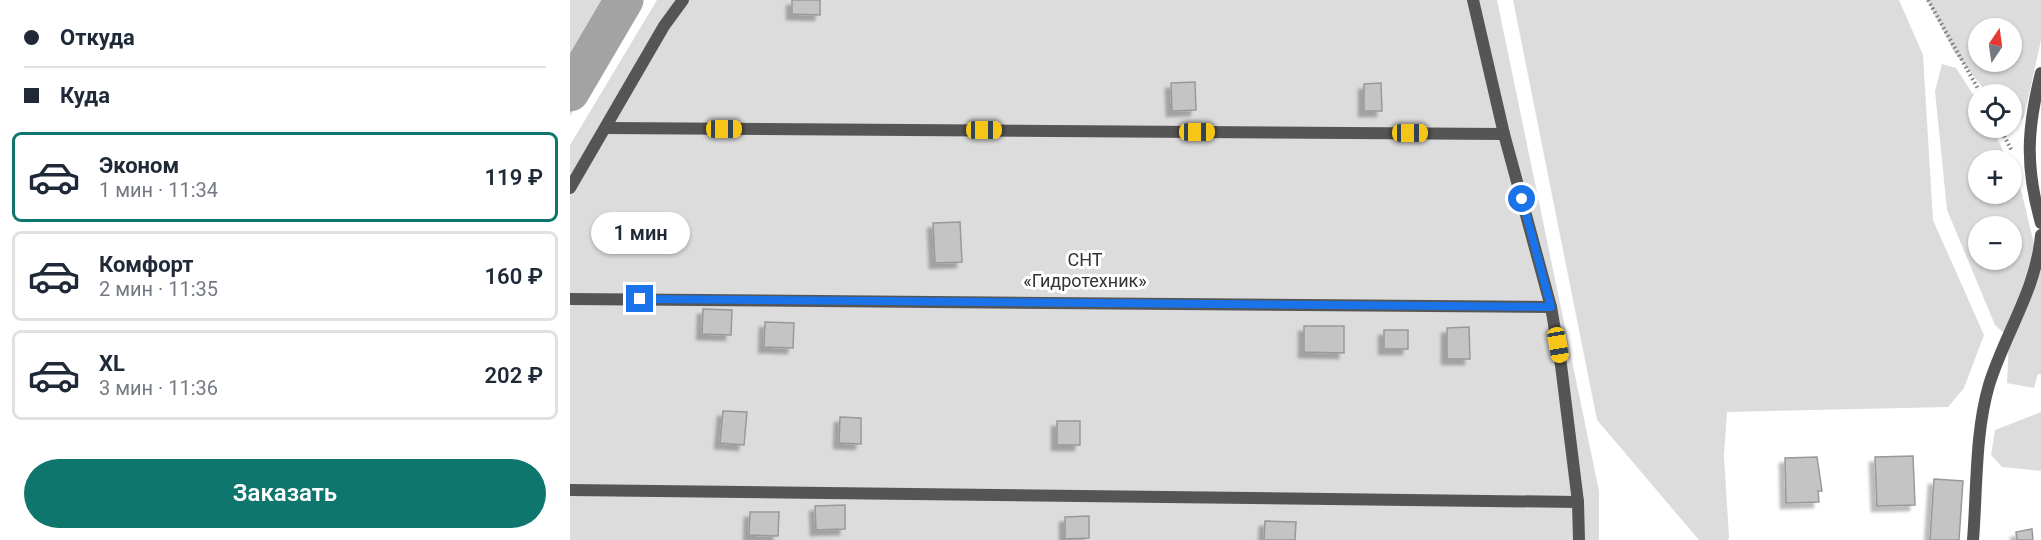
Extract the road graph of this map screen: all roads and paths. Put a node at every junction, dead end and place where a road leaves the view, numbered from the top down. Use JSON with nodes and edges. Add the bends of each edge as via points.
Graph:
{"nodes":[{"id":1,"x":683,"y":0,"type":"edge"},
{"id":2,"x":1473,"y":0,"type":"edge"},
{"id":3,"x":1928,"y":0,"type":"edge"},
{"id":4,"x":2041,"y":73,"type":"edge"},
{"id":5,"x":1975,"y":84,"type":"edge"},
{"id":6,"x":606,"y":128,"type":"junction"},
{"id":7,"x":1504,"y":134,"type":"junction"},
{"id":8,"x":570,"y":188,"type":"edge"},
{"id":9,"x":2041,"y":223,"type":"edge"},
{"id":10,"x":2041,"y":235,"type":"edge"},
{"id":11,"x":570,"y":299,"type":"edge"},
{"id":12,"x":1551,"y":307,"type":"junction"},
{"id":13,"x":570,"y":490,"type":"edge"},
{"id":14,"x":1578,"y":502,"type":"junction"},
{"id":15,"x":1579,"y":540,"type":"edge"},
{"id":16,"x":1973,"y":540,"type":"edge"}],
"edges":[{"from":1,"to":6,"type":"street"},
{"from":2,"to":7,"type":"street"},
{"from":3,"to":5,"type":"path"},
{"from":4,"to":9,"type":"street","via":[[2028,136],[2031,189]]},
{"from":6,"to":7,"type":"street"},
{"from":6,"to":8,"type":"street"},
{"from":7,"to":12,"type":"street"},
{"from":10,"to":16,"type":"street","via":[[2038,264],[1983,406]]},
{"from":11,"to":12,"type":"street"},
{"from":12,"to":14,"type":"street"},
{"from":13,"to":14,"type":"street"},
{"from":14,"to":15,"type":"street"}]}
